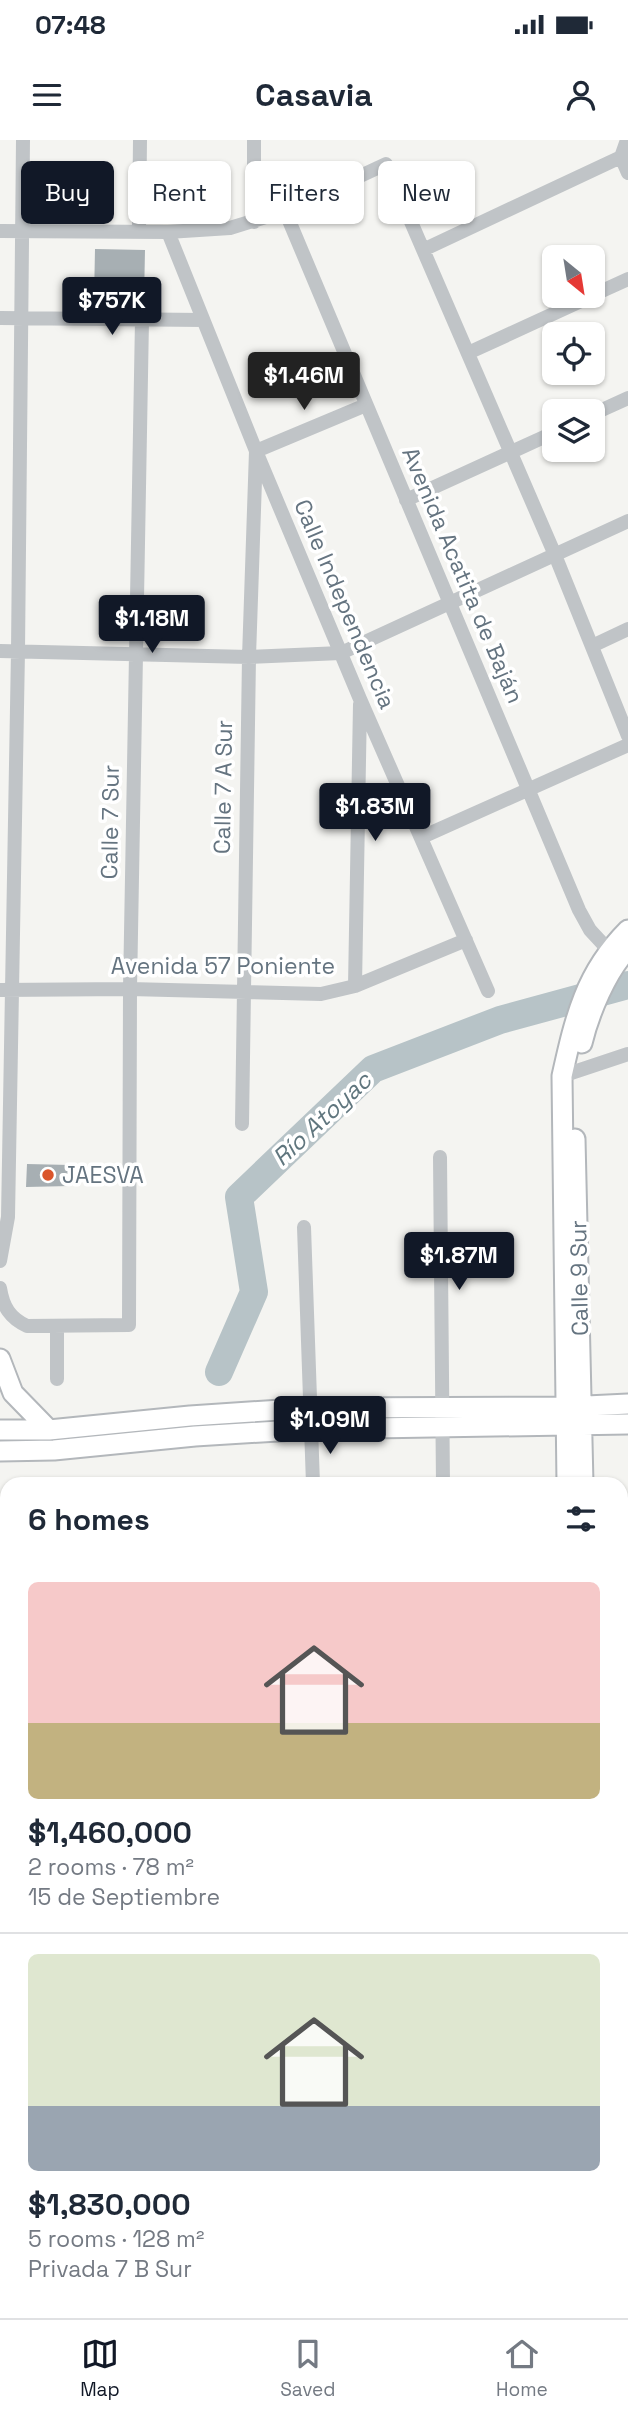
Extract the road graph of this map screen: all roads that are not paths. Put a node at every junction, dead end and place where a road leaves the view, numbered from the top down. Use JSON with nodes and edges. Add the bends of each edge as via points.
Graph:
{"nodes":[{"id":1,"x":23,"y":140,"type":"edge"},
{"id":2,"x":140,"y":140,"type":"edge"},
{"id":3,"x":254,"y":140,"type":"edge"},
{"id":4,"x":627,"y":140,"type":"edge"},
{"id":5,"x":621,"y":158,"type":"junction"},
{"id":6,"x":254,"y":161,"type":"edge"},
{"id":7,"x":628,"y":173,"type":"edge"},
{"id":8,"x":364,"y":174,"type":"edge"},
{"id":9,"x":246,"y":224,"type":"edge"},
{"id":10,"x":290,"y":224,"type":"edge"},
{"id":11,"x":0,"y":231,"type":"edge"},
{"id":12,"x":21,"y":231,"type":"junction"},
{"id":13,"x":139,"y":232,"type":"junction"},
{"id":14,"x":168,"y":232,"type":"junction"},
{"id":15,"x":425,"y":249,"type":"junction"},
{"id":16,"x":628,"y":279,"type":"edge"},
{"id":17,"x":606,"y":289,"type":"edge"},
{"id":18,"x":565,"y":308,"type":"edge"},
{"id":19,"x":0,"y":318,"type":"edge"},
{"id":20,"x":21,"y":319,"type":"junction"},
{"id":21,"x":142,"y":320,"type":"junction"},
{"id":22,"x":203,"y":320,"type":"junction"},
{"id":23,"x":468,"y":353,"type":"junction"},
{"id":24,"x":628,"y":398,"type":"edge"},
{"id":25,"x":366,"y":405,"type":"junction"},
{"id":26,"x":605,"y":409,"type":"edge"},
{"id":27,"x":542,"y":438,"type":"edge"},
{"id":28,"x":256,"y":451,"type":"junction"},
{"id":29,"x":511,"y":452,"type":"junction"},
{"id":30,"x":407,"y":500,"type":"junction"},
{"id":31,"x":628,"y":521,"type":"edge"},
{"id":32,"x":555,"y":555,"type":"junction"},
{"id":33,"x":451,"y":603,"type":"junction"},
{"id":34,"x":628,"y":629,"type":"edge"},
{"id":35,"x":592,"y":646,"type":"junction"},
{"id":36,"x":0,"y":651,"type":"edge"},
{"id":37,"x":18,"y":651,"type":"junction"},
{"id":38,"x":135,"y":653,"type":"junction"},
{"id":39,"x":341,"y":653,"type":"junction"},
{"id":40,"x":248,"y":657,"type":"junction"},
{"id":41,"x":360,"y":699,"type":"junction"},
{"id":42,"x":628,"y":736,"type":"edge"},
{"id":43,"x":628,"y":745,"type":"edge"},
{"id":44,"x":529,"y":790,"type":"junction"},
{"id":45,"x":422,"y":837,"type":"junction"},
{"id":46,"x":628,"y":930,"type":"edge"},
{"id":47,"x":466,"y":940,"type":"junction"},
{"id":48,"x":618,"y":953,"type":"edge"},
{"id":49,"x":355,"y":986,"type":"junction"},
{"id":50,"x":130,"y":989,"type":"junction"},
{"id":51,"x":6,"y":990,"type":"edge"},
{"id":52,"x":243,"y":991,"type":"junction"},
{"id":53,"x":488,"y":991,"type":"dead end"},
{"id":54,"x":628,"y":1054,"type":"edge"},
{"id":55,"x":569,"y":1074,"type":"junction"},
{"id":56,"x":242,"y":1124,"type":"dead end"},
{"id":57,"x":440,"y":1157,"type":"dead end"},
{"id":58,"x":304,"y":1227,"type":"dead end"},
{"id":59,"x":0,"y":1261,"type":"edge"},
{"id":60,"x":0,"y":1288,"type":"edge"},
{"id":61,"x":57,"y":1326,"type":"junction"},
{"id":62,"x":0,"y":1359,"type":"edge"},
{"id":63,"x":57,"y":1379,"type":"dead end"},
{"id":64,"x":628,"y":1404,"type":"edge"},
{"id":65,"x":442,"y":1407,"type":"junction"},
{"id":66,"x":311,"y":1408,"type":"junction"},
{"id":67,"x":574,"y":1416,"type":"junction"},
{"id":68,"x":628,"y":1424,"type":"edge"},
{"id":69,"x":442,"y":1427,"type":"junction"},
{"id":70,"x":312,"y":1429,"type":"junction"},
{"id":71,"x":0,"y":1430,"type":"edge"},
{"id":72,"x":49,"y":1430,"type":"junction"},
{"id":73,"x":0,"y":1451,"type":"edge"},
{"id":74,"x":313,"y":1477,"type":"edge"},
{"id":75,"x":443,"y":1477,"type":"edge"},
{"id":76,"x":568,"y":1477,"type":"edge"},
{"id":77,"x":582,"y":1477,"type":"edge"}],
"edges":[{"from":1,"to":12,"type":"street"},
{"from":2,"to":13,"type":"street"},
{"from":3,"to":6,"type":"street"},
{"from":4,"to":5,"type":"street"},
{"from":5,"to":7,"type":"street"},
{"from":5,"to":15,"type":"street"},
{"from":8,"to":15,"type":"street","via":[[386,164]]},
{"from":9,"to":14,"type":"street"},
{"from":10,"to":25,"type":"street","name":"Avenida Acatita de Baján"},
{"from":11,"to":12,"type":"street"},
{"from":12,"to":13,"type":"street"},
{"from":12,"to":20,"type":"street"},
{"from":13,"to":14,"type":"street"},
{"from":14,"to":22,"type":"street","name":"Calle Independencia"},
{"from":15,"to":23,"type":"street"},
{"from":16,"to":17,"type":"street"},
{"from":18,"to":23,"type":"street"},
{"from":19,"to":20,"type":"street"},
{"from":20,"to":21,"type":"street"},
{"from":20,"to":37,"type":"street"},
{"from":21,"to":22,"type":"street"},
{"from":21,"to":38,"type":"street","name":"Calle 7 Sur"},
{"from":22,"to":28,"type":"street","name":"Calle Independencia"},
{"from":23,"to":29,"type":"street"},
{"from":24,"to":26,"type":"street"},
{"from":25,"to":28,"type":"street"},
{"from":25,"to":30,"type":"street","name":"Avenida Acatita de Baján"},
{"from":27,"to":29,"type":"street"},
{"from":28,"to":39,"type":"street","name":"Calle Independencia"},
{"from":28,"to":40,"type":"street","name":"Calle 7 A Sur"},
{"from":29,"to":30,"type":"street"},
{"from":29,"to":32,"type":"street"},
{"from":30,"to":33,"type":"street","name":"Avenida Acatita de Baján"},
{"from":31,"to":32,"type":"street"},
{"from":32,"to":33,"type":"street"},
{"from":32,"to":35,"type":"street"},
{"from":33,"to":39,"type":"street"},
{"from":33,"to":44,"type":"street","name":"Avenida Acatita de Baján"},
{"from":34,"to":35,"type":"street"},
{"from":35,"to":42,"type":"street"},
{"from":36,"to":37,"type":"street"},
{"from":37,"to":38,"type":"street"},
{"from":37,"to":51,"type":"street"},
{"from":38,"to":40,"type":"street"},
{"from":38,"to":50,"type":"street","name":"Calle 7 Sur"},
{"from":39,"to":40,"type":"street"},
{"from":39,"to":41,"type":"street","name":"Calle Independencia"},
{"from":40,"to":52,"type":"street","name":"Calle 7 A Sur"},
{"from":41,"to":45,"type":"street","name":"Calle Independencia"},
{"from":41,"to":49,"type":"street"},
{"from":43,"to":44,"type":"street"},
{"from":44,"to":45,"type":"street"},
{"from":44,"to":48,"type":"street","name":"Avenida Acatita de Baján","via":[[579,910],[590,930]]},
{"from":45,"to":47,"type":"street","name":"Calle Independencia"},
{"from":46,"to":48,"type":"main road","name":"Calle 9 Sur"},
{"from":47,"to":49,"type":"street","name":"Avenida 57 Poniente"},
{"from":47,"to":53,"type":"street","name":"Calle Independencia"},
{"from":48,"to":55,"type":"main road","name":"Calle 9 Sur","via":[[600,978],[579,1029]]},
{"from":49,"to":52,"type":"street","name":"Avenida 57 Poniente","via":[[321,993]]},
{"from":50,"to":51,"type":"street","name":"Avenida 57 Poniente"},
{"from":50,"to":52,"type":"street","name":"Avenida 57 Poniente"},
{"from":50,"to":61,"type":"street","name":"Calle 7 Sur","via":[[129,1325]]},
{"from":51,"to":59,"type":"street","via":[[8,1217]]},
{"from":52,"to":56,"type":"street","name":"Calle 7 A Sur"},
{"from":54,"to":55,"type":"street"},
{"from":55,"to":67,"type":"main road","name":"Calle 9 Sur"},
{"from":57,"to":65,"type":"street"},
{"from":58,"to":66,"type":"street"},
{"from":60,"to":61,"type":"street","via":[[15,1321],[27,1326]]},
{"from":61,"to":63,"type":"street"},
{"from":62,"to":72,"type":"main road","via":[[13,1393]]},
{"from":64,"to":67,"type":"main road"},
{"from":65,"to":66,"type":"main road"},
{"from":65,"to":67,"type":"main road"},
{"from":65,"to":69,"type":"street"},
{"from":66,"to":70,"type":"street"},
{"from":66,"to":72,"type":"main road"},
{"from":67,"to":68,"type":"main road"},
{"from":67,"to":69,"type":"main road"},
{"from":67,"to":76,"type":"main road","name":"Calle 9 Sur"},
{"from":67,"to":77,"type":"main road","name":"Calle 9 Sur"},
{"from":69,"to":70,"type":"main road"},
{"from":69,"to":75,"type":"street"},
{"from":70,"to":73,"type":"main road"},
{"from":70,"to":74,"type":"street"},
{"from":71,"to":72,"type":"main road"}]}
